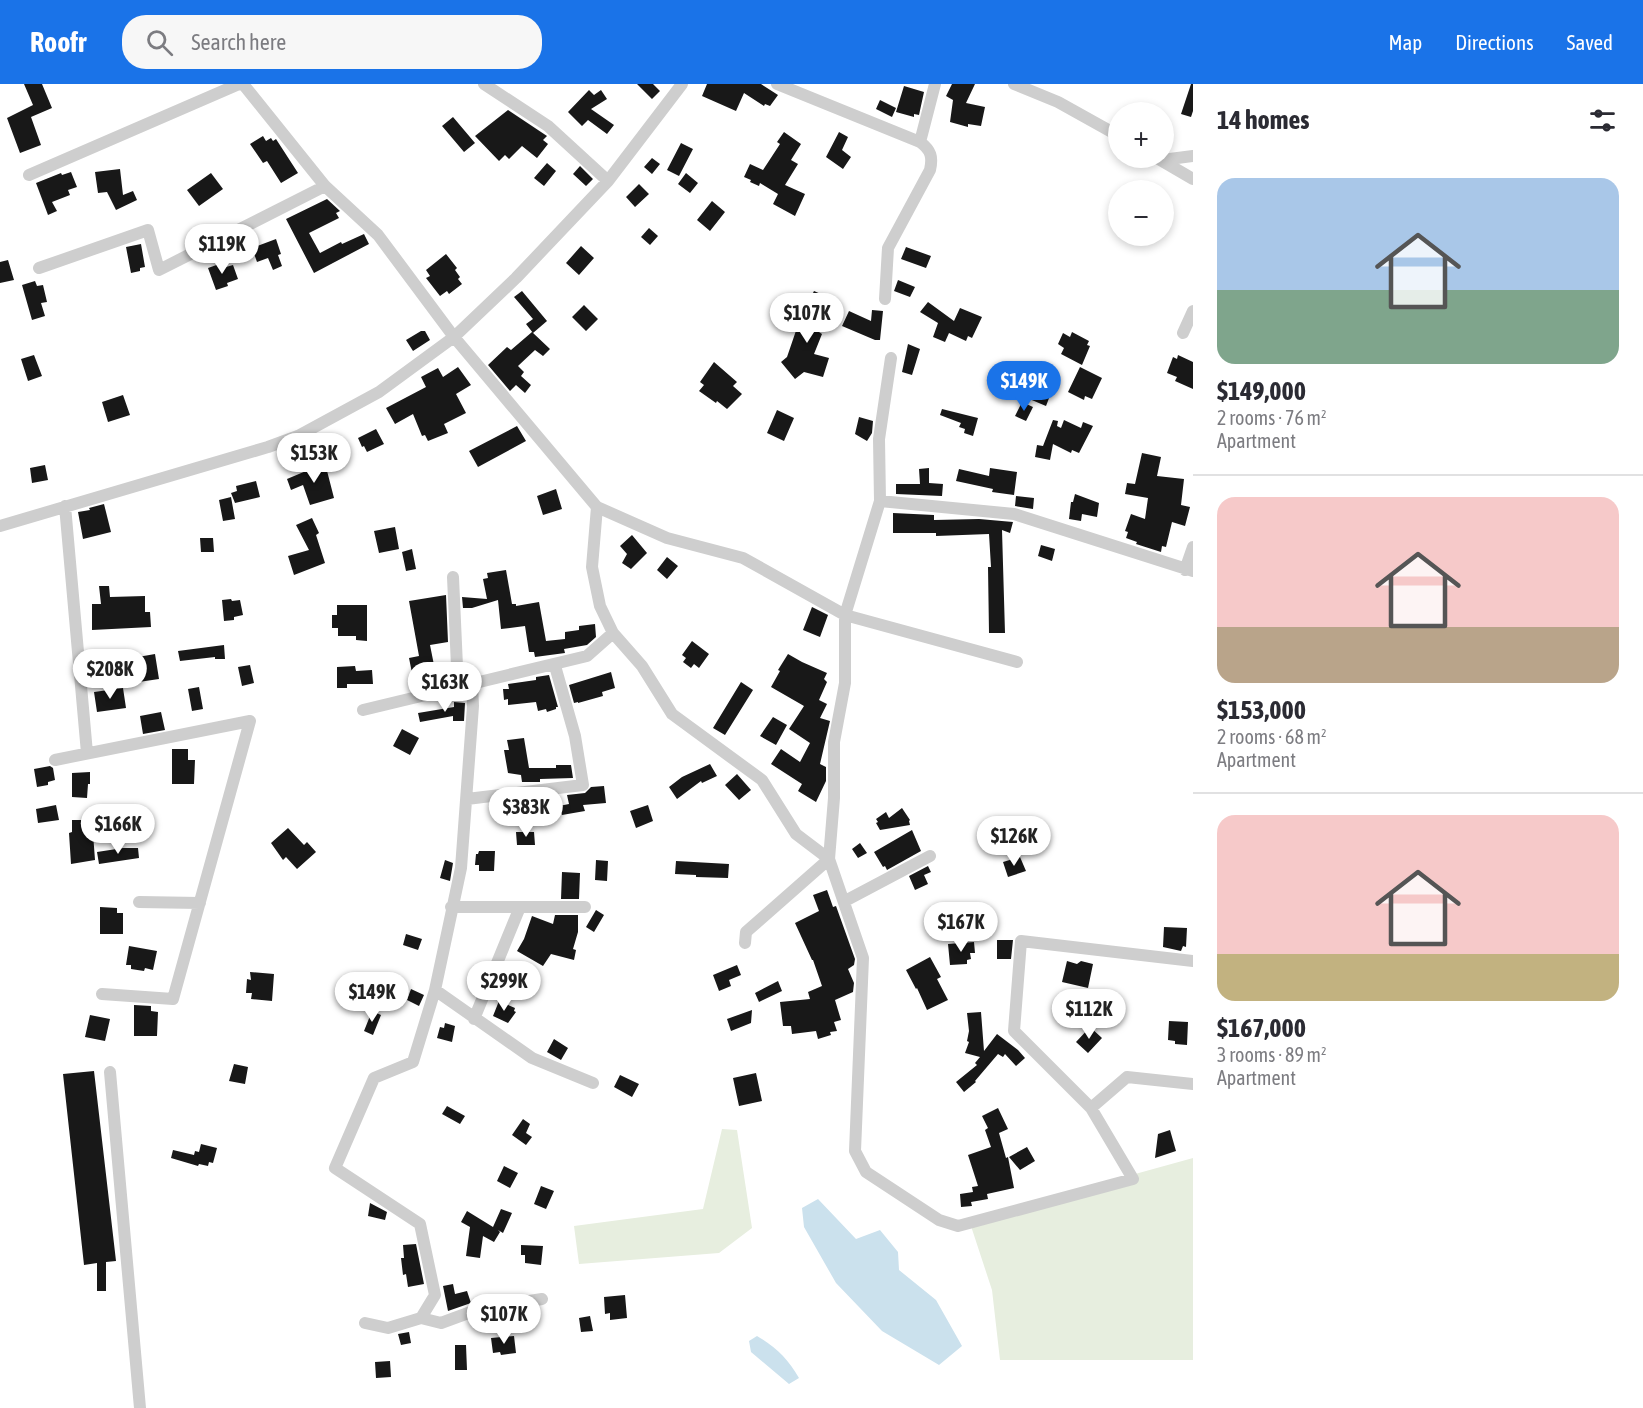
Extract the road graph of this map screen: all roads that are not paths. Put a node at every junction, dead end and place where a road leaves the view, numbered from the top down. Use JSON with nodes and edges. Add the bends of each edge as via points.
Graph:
{"nodes":[{"id":1,"x":241,"y":84,"type":"edge"},
{"id":2,"x":484,"y":84,"type":"edge"},
{"id":3,"x":682,"y":84,"type":"edge"},
{"id":4,"x":777,"y":84,"type":"edge"},
{"id":5,"x":935,"y":84,"type":"edge"},
{"id":6,"x":1014,"y":84,"type":"edge"},
{"id":7,"x":1108,"y":130,"type":"edge"},
{"id":8,"x":920,"y":142,"type":"junction"},
{"id":9,"x":1193,"y":156,"type":"edge"},
{"id":10,"x":1174,"y":158,"type":"edge"},
{"id":11,"x":1174,"y":167,"type":"edge"},
{"id":12,"x":30,"y":175,"type":"dead end"},
{"id":13,"x":1193,"y":179,"type":"edge"},
{"id":14,"x":608,"y":181,"type":"junction"},
{"id":15,"x":326,"y":186,"type":"junction"},
{"id":16,"x":39,"y":268,"type":"dead end"},
{"id":17,"x":885,"y":299,"type":"dead end"},
{"id":18,"x":1193,"y":311,"type":"edge"},
{"id":19,"x":1183,"y":333,"type":"dead end"},
{"id":20,"x":454,"y":337,"type":"junction"},
{"id":21,"x":891,"y":358,"type":"dead end"},
{"id":22,"x":879,"y":501,"type":"junction"},
{"id":23,"x":65,"y":506,"type":"junction"},
{"id":24,"x":597,"y":507,"type":"junction"},
{"id":25,"x":0,"y":526,"type":"edge"},
{"id":26,"x":1193,"y":547,"type":"edge"},
{"id":27,"x":1189,"y":570,"type":"edge"},
{"id":28,"x":453,"y":577,"type":"dead end"},
{"id":29,"x":845,"y":615,"type":"junction"},
{"id":30,"x":613,"y":633,"type":"junction"},
{"id":31,"x":1017,"y":662,"type":"dead end"},
{"id":32,"x":555,"y":666,"type":"junction"},
{"id":33,"x":472,"y":683,"type":"junction"},
{"id":34,"x":458,"y":688,"type":"junction"},
{"id":35,"x":363,"y":710,"type":"dead end"},
{"id":36,"x":87,"y":753,"type":"junction"},
{"id":37,"x":55,"y":760,"type":"dead end"},
{"id":38,"x":467,"y":799,"type":"junction"},
{"id":39,"x":930,"y":856,"type":"dead end"},
{"id":40,"x":829,"y":859,"type":"junction"},
{"id":41,"x":845,"y":901,"type":"junction"},
{"id":42,"x":140,"y":902,"type":"dead end"},
{"id":43,"x":200,"y":903,"type":"junction"},
{"id":44,"x":452,"y":907,"type":"junction"},
{"id":45,"x":520,"y":907,"type":"junction"},
{"id":46,"x":585,"y":907,"type":"dead end"},
{"id":47,"x":745,"y":943,"type":"dead end"},
{"id":48,"x":1193,"y":961,"type":"edge"},
{"id":49,"x":435,"y":990,"type":"junction"},
{"id":50,"x":102,"y":994,"type":"dead end"},
{"id":51,"x":474,"y":1019,"type":"junction"},
{"id":52,"x":110,"y":1072,"type":"dead end"},
{"id":53,"x":593,"y":1083,"type":"dead end"},
{"id":54,"x":1193,"y":1084,"type":"edge"},
{"id":55,"x":1091,"y":1108,"type":"junction"},
{"id":56,"x":542,"y":1299,"type":"dead end"},
{"id":57,"x":421,"y":1318,"type":"junction"},
{"id":58,"x":365,"y":1323,"type":"dead end"},
{"id":59,"x":140,"y":1408,"type":"edge"}],
"edges":[{"from":1,"to":12,"type":"street"},
{"from":1,"to":15,"type":"street"},
{"from":2,"to":14,"type":"street","via":[[548,126]]},
{"from":3,"to":14,"type":"street"},
{"from":4,"to":8,"type":"street"},
{"from":5,"to":8,"type":"street"},
{"from":6,"to":7,"type":"street","via":[[1058,102]]},
{"from":8,"to":17,"type":"street","via":[[929,148],[930,170],[888,248]]},
{"from":9,"to":10,"type":"street"},
{"from":11,"to":13,"type":"street"},
{"from":14,"to":20,"type":"street"},
{"from":15,"to":16,"type":"street","via":[[159,270],[148,230]]},
{"from":15,"to":20,"type":"street","via":[[378,235]]},
{"from":18,"to":19,"type":"street"},
{"from":20,"to":23,"type":"street","via":[[379,392],[298,436]]},
{"from":20,"to":24,"type":"street"},
{"from":21,"to":22,"type":"street","via":[[879,439]]},
{"from":22,"to":27,"type":"street","via":[[1014,514]]},
{"from":22,"to":29,"type":"street"},
{"from":23,"to":25,"type":"street"},
{"from":23,"to":36,"type":"street"},
{"from":24,"to":29,"type":"street","via":[[667,538],[743,558]]},
{"from":24,"to":30,"type":"street","via":[[592,567],[600,606]]},
{"from":26,"to":27,"type":"street"},
{"from":28,"to":34,"type":"street"},
{"from":29,"to":31,"type":"street"},
{"from":29,"to":40,"type":"street","via":[[845,683],[834,742]]},
{"from":30,"to":32,"type":"street","via":[[587,656]]},
{"from":30,"to":40,"type":"street","via":[[642,666],[672,714],[762,780],[796,834]]},
{"from":32,"to":33,"type":"street"},
{"from":32,"to":38,"type":"street","via":[[575,736],[583,784]]},
{"from":33,"to":34,"type":"street"},
{"from":33,"to":38,"type":"street"},
{"from":34,"to":35,"type":"street"},
{"from":36,"to":37,"type":"street"},
{"from":36,"to":43,"type":"street","via":[[250,721]]},
{"from":38,"to":44,"type":"street","via":[[461,868]]},
{"from":39,"to":41,"type":"street"},
{"from":40,"to":41,"type":"street"},
{"from":40,"to":47,"type":"street","via":[[746,932]]},
{"from":41,"to":55,"type":"street","via":[[863,958],[855,1151],[866,1172],[939,1220],[958,1226],[1133,1179]]},
{"from":42,"to":43,"type":"street"},
{"from":43,"to":50,"type":"street","via":[[173,999]]},
{"from":44,"to":45,"type":"street"},
{"from":44,"to":49,"type":"street"},
{"from":45,"to":46,"type":"street"},
{"from":45,"to":51,"type":"street"},
{"from":48,"to":55,"type":"street","via":[[1021,941],[1014,1031]]},
{"from":49,"to":51,"type":"street"},
{"from":49,"to":57,"type":"street","via":[[413,1062],[374,1078],[335,1168],[420,1224],[435,1295]]},
{"from":51,"to":53,"type":"street","via":[[532,1058]]},
{"from":52,"to":59,"type":"street"},
{"from":54,"to":55,"type":"street","via":[[1127,1077]]},
{"from":56,"to":57,"type":"street","via":[[479,1309],[441,1323]]},
{"from":57,"to":58,"type":"street","via":[[388,1328]]}]}
